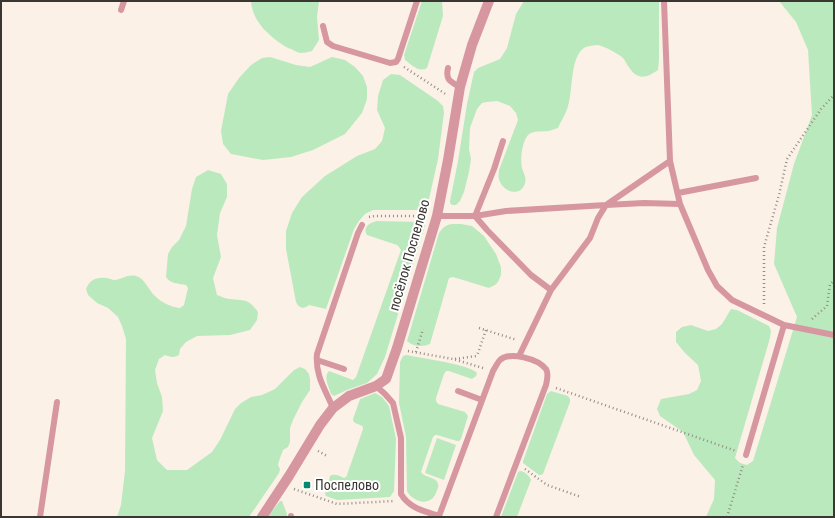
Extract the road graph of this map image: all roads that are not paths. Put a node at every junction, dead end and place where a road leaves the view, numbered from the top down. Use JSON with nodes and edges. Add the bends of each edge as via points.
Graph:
{"nodes":[{"id":1,"x":124,"y":1,"type":"edge"},
{"id":2,"x":417,"y":1,"type":"edge"},
{"id":3,"x":489,"y":1,"type":"edge"},
{"id":4,"x":664,"y":1,"type":"edge"},
{"id":5,"x":121,"y":10,"type":"dead end"},
{"id":6,"x":323,"y":26,"type":"dead end"},
{"id":7,"x":448,"y":68,"type":"dead end"},
{"id":8,"x":460,"y":87,"type":"junction"},
{"id":9,"x":503,"y":141,"type":"dead end"},
{"id":10,"x":670,"y":161,"type":"junction"},
{"id":11,"x":756,"y":178,"type":"dead end"},
{"id":12,"x":678,"y":193,"type":"junction"},
{"id":13,"x":680,"y":204,"type":"junction"},
{"id":14,"x":606,"y":205,"type":"junction"},
{"id":15,"x":437,"y":216,"type":"junction"},
{"id":16,"x":474,"y":216,"type":"junction"},
{"id":17,"x":362,"y":225,"type":"road end"},
{"id":18,"x":551,"y":290,"type":"junction"},
{"id":19,"x":784,"y":325,"type":"junction"},
{"id":20,"x":834,"y":335,"type":"edge"},
{"id":21,"x":519,"y":356,"type":"junction"},
{"id":22,"x":317,"y":360,"type":"junction"},
{"id":23,"x":344,"y":369,"type":"dead end"},
{"id":24,"x":376,"y":386,"type":"junction"},
{"id":25,"x":458,"y":391,"type":"dead end"},
{"id":26,"x":482,"y":400,"type":"junction"},
{"id":27,"x":57,"y":402,"type":"dead end"},
{"id":28,"x":333,"y":408,"type":"junction"},
{"id":29,"x":746,"y":455,"type":"road end"},
{"id":30,"x":440,"y":516,"type":"edge"},
{"id":31,"x":40,"y":517,"type":"edge"},
{"id":32,"x":262,"y":517,"type":"edge"},
{"id":33,"x":496,"y":517,"type":"edge"}],
"edges":[{"from":1,"to":5,"type":"lane"},
{"from":2,"to":6,"type":"lane","via":[[396,62],[390,63],[333,46],[327,42]]},
{"from":3,"to":8,"type":"street","name":"посёлок Поспелово","via":[[472,45]]},
{"from":4,"to":10,"type":"lane"},
{"from":7,"to":8,"type":"lane","via":[[448,78]]},
{"from":8,"to":15,"type":"street","name":"посёлок Поспелово"},
{"from":9,"to":16,"type":"lane"},
{"from":10,"to":12,"type":"lane"},
{"from":10,"to":14,"type":"lane"},
{"from":11,"to":12,"type":"lane"},
{"from":12,"to":13,"type":"lane"},
{"from":13,"to":14,"type":"lane"},
{"from":13,"to":19,"type":"lane","via":[[708,270],[718,286],[732,300]]},
{"from":14,"to":16,"type":"lane","via":[[506,211]]},
{"from":14,"to":18,"type":"lane","via":[[590,238]]},
{"from":15,"to":16,"type":"lane"},
{"from":15,"to":24,"type":"street","name":"посёлок Поспелово","via":[[386,379]]},
{"from":16,"to":18,"type":"lane","via":[[531,276]]},
{"from":17,"to":22,"type":"lane"},
{"from":18,"to":21,"type":"lane"},
{"from":19,"to":20,"type":"lane"},
{"from":19,"to":29,"type":"lane"},
{"from":21,"to":26,"type":"lane","via":[[508,356],[500,360]]},
{"from":21,"to":33,"type":"lane","via":[[539,363],[548,374]]},
{"from":22,"to":23,"type":"lane"},
{"from":22,"to":28,"type":"lane","via":[[319,376]]},
{"from":24,"to":28,"type":"street","name":"посёлок Поспелово","via":[[349,396]]},
{"from":24,"to":30,"type":"lane","via":[[393,403],[401,438],[401,494],[405,501],[414,507]]},
{"from":25,"to":26,"type":"lane"},
{"from":26,"to":30,"type":"lane"},
{"from":27,"to":31,"type":"lane"},
{"from":28,"to":32,"type":"street","name":"посёлок Поспелово"}]}
